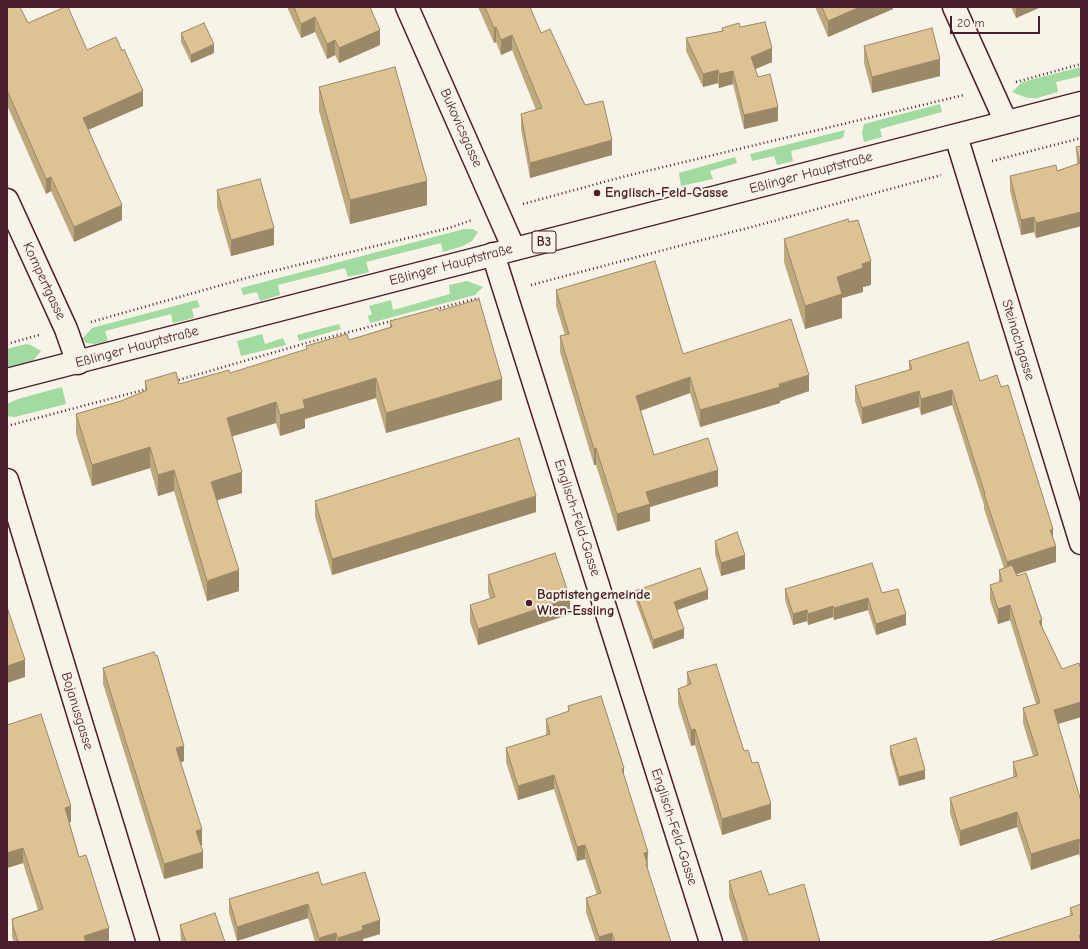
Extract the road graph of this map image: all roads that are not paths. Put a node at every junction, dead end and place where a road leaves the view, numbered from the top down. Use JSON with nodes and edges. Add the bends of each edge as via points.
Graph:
{"nodes":[{"id":1,"x":407,"y":7,"type":"edge"},
{"id":2,"x":954,"y":7,"type":"edge"},
{"id":3,"x":1081,"y":103,"type":"edge"},
{"id":4,"x":1006,"y":122,"type":"junction"},
{"id":5,"x":956,"y":136,"type":"junction"},
{"id":6,"x":7,"y":200,"type":"edge"},
{"id":7,"x":514,"y":249,"type":"junction"},
{"id":8,"x":493,"y":254,"type":"junction"},
{"id":9,"x":78,"y":363,"type":"junction"},
{"id":10,"x":7,"y":380,"type":"edge"},
{"id":11,"x":7,"y":480,"type":"edge"},
{"id":12,"x":1081,"y":544,"type":"edge"},
{"id":13,"x":148,"y":942,"type":"edge"},
{"id":14,"x":711,"y":942,"type":"edge"}],
"edges":[{"from":1,"to":7,"type":"street","name":"Bukovicsgasse"},
{"from":2,"to":4,"type":"street"},
{"from":3,"to":4,"type":"street","name":"Eßlinger Hauptstraße","number":"B3"},
{"from":4,"to":5,"type":"street","name":"Eßlinger Hauptstraße","number":"B3"},
{"from":5,"to":7,"type":"street","name":"Eßlinger Hauptstraße","number":"B3"},
{"from":5,"to":12,"type":"street","name":"Steinachgasse"},
{"from":6,"to":9,"type":"street","name":"Kompertgasse","via":[[66,329]]},
{"from":7,"to":8,"type":"street","name":"Eßlinger Hauptstraße","number":"B3"},
{"from":8,"to":9,"type":"street","name":"Eßlinger Hauptstraße","number":"B3"},
{"from":8,"to":14,"type":"street","name":"Englisch-Feld-Gasse"},
{"from":9,"to":10,"type":"street","name":"Eßlinger Hauptstraße","number":"B3"},
{"from":11,"to":13,"type":"street","name":"Bojanusgasse"}]}
